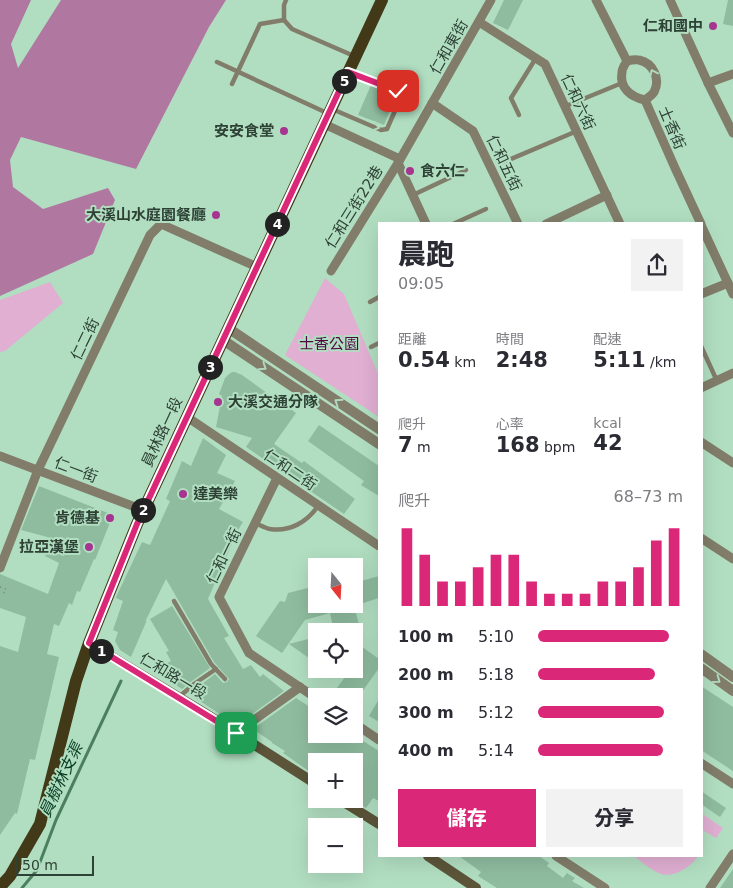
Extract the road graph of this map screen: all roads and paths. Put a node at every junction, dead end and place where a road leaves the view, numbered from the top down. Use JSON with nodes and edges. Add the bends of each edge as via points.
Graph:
{"nodes":[{"id":1,"x":286,"y":0,"type":"edge"},
{"id":2,"x":382,"y":0,"type":"edge"},
{"id":3,"x":491,"y":0,"type":"edge"},
{"id":4,"x":596,"y":0,"type":"edge"},
{"id":5,"x":670,"y":0,"type":"edge"},
{"id":6,"x":284,"y":20,"type":"junction"},
{"id":7,"x":479,"y":22,"type":"junction"},
{"id":8,"x":355,"y":57,"type":"junction"},
{"id":9,"x":536,"y":58,"type":"junction"},
{"id":10,"x":627,"y":61,"type":"junction"},
{"id":11,"x":217,"y":62,"type":"dead end"},
{"id":12,"x":238,"y":72,"type":"junction"},
{"id":13,"x":348,"y":72,"type":"junction"},
{"id":14,"x":733,"y":74,"type":"edge"},
{"id":15,"x":622,"y":83,"type":"junction"},
{"id":16,"x":708,"y":83,"type":"junction"},
{"id":17,"x":232,"y":84,"type":"dead end"},
{"id":18,"x":645,"y":100,"type":"junction"},
{"id":19,"x":432,"y":103,"type":"junction"},
{"id":20,"x":565,"y":106,"type":"junction"},
{"id":21,"x":519,"y":115,"type":"dead end"},
{"id":22,"x":328,"y":116,"type":"junction"},
{"id":23,"x":577,"y":131,"type":"junction"},
{"id":24,"x":733,"y":133,"type":"edge"},
{"id":25,"x":399,"y":161,"type":"junction"},
{"id":26,"x":504,"y":162,"type":"dead end"},
{"id":27,"x":466,"y":170,"type":"dead end"},
{"id":28,"x":413,"y":195,"type":"junction"},
{"id":29,"x":606,"y":196,"type":"junction"},
{"id":30,"x":486,"y":209,"type":"dead end"},
{"id":31,"x":425,"y":222,"type":"edge"},
{"id":32,"x":457,"y":222,"type":"edge"},
{"id":33,"x":517,"y":222,"type":"edge"},
{"id":34,"x":550,"y":222,"type":"edge"},
{"id":35,"x":619,"y":222,"type":"edge"},
{"id":36,"x":700,"y":222,"type":"edge"},
{"id":37,"x":703,"y":228,"type":"edge"},
{"id":38,"x":257,"y":267,"type":"junction"},
{"id":39,"x":330,"y":271,"type":"dead end"},
{"id":40,"x":728,"y":283,"type":"junction"},
{"id":41,"x":703,"y":293,"type":"edge"},
{"id":42,"x":733,"y":294,"type":"edge"},
{"id":43,"x":378,"y":298,"type":"edge"},
{"id":44,"x":370,"y":302,"type":"dead end"},
{"id":45,"x":228,"y":328,"type":"junction"},
{"id":46,"x":223,"y":340,"type":"junction"},
{"id":47,"x":378,"y":343,"type":"edge"},
{"id":48,"x":370,"y":347,"type":"dead end"},
{"id":49,"x":703,"y":351,"type":"edge"},
{"id":50,"x":733,"y":373,"type":"edge"},
{"id":51,"x":716,"y":381,"type":"junction"},
{"id":52,"x":703,"y":387,"type":"edge"},
{"id":53,"x":187,"y":417,"type":"junction"},
{"id":54,"x":378,"y":429,"type":"edge"},
{"id":55,"x":378,"y":443,"type":"edge"},
{"id":56,"x":703,"y":443,"type":"edge"},
{"id":57,"x":0,"y":456,"type":"edge"},
{"id":58,"x":733,"y":463,"type":"edge"},
{"id":59,"x":38,"y":470,"type":"junction"},
{"id":60,"x":277,"y":478,"type":"junction"},
{"id":61,"x":318,"y":506,"type":"junction"},
{"id":62,"x":143,"y":510,"type":"junction"},
{"id":63,"x":255,"y":523,"type":"junction"},
{"id":64,"x":703,"y":539,"type":"edge"},
{"id":65,"x":378,"y":545,"type":"edge"},
{"id":66,"x":733,"y":559,"type":"edge"},
{"id":67,"x":0,"y":568,"type":"edge"},
{"id":68,"x":0,"y":587,"type":"edge"},
{"id":69,"x":4,"y":592,"type":"dead end"},
{"id":70,"x":174,"y":601,"type":"dead end"},
{"id":71,"x":89,"y":643,"type":"junction"},
{"id":72,"x":703,"y":655,"type":"edge"},
{"id":73,"x":216,"y":669,"type":"junction"},
{"id":74,"x":703,"y":669,"type":"edge"},
{"id":75,"x":733,"y":677,"type":"edge"},
{"id":76,"x":225,"y":679,"type":"dead end"},
{"id":77,"x":300,"y":687,"type":"junction"},
{"id":78,"x":733,"y":691,"type":"edge"},
{"id":79,"x":308,"y":692,"type":"edge"},
{"id":80,"x":179,"y":697,"type":"junction"},
{"id":81,"x":363,"y":729,"type":"edge"},
{"id":82,"x":236,"y":733,"type":"junction"},
{"id":83,"x":378,"y":739,"type":"edge"},
{"id":84,"x":703,"y":764,"type":"edge"},
{"id":85,"x":308,"y":779,"type":"edge"},
{"id":86,"x":733,"y":784,"type":"edge"},
{"id":87,"x":353,"y":808,"type":"edge"},
{"id":88,"x":378,"y":823,"type":"edge"},
{"id":89,"x":733,"y":854,"type":"edge"},
{"id":90,"x":430,"y":857,"type":"edge"},
{"id":91,"x":558,"y":857,"type":"edge"},
{"id":92,"x":0,"y":887,"type":"edge"},
{"id":93,"x":476,"y":888,"type":"edge"},
{"id":94,"x":605,"y":888,"type":"edge"},
{"id":95,"x":710,"y":888,"type":"edge"}],
"edges":[{"from":1,"to":6,"type":"lane"},
{"from":2,"to":8,"type":"main road","name":"員林路一段"},
{"from":3,"to":7,"type":"street","name":"仁和東街"},
{"from":4,"to":10,"type":"street"},
{"from":5,"to":16,"type":"street"},
{"from":6,"to":8,"type":"lane","via":[[292,29]]},
{"from":6,"to":12,"type":"lane","via":[[260,24]]},
{"from":7,"to":9,"type":"street","name":"仁和六街"},
{"from":7,"to":19,"type":"street","name":"仁和東街"},
{"from":8,"to":13,"type":"main road","name":"員林路一段"},
{"from":9,"to":20,"type":"street","name":"仁和六街","via":[[545,64]]},
{"from":9,"to":21,"type":"lane","via":[[511,98]]},
{"from":10,"to":15,"type":"street","via":[[622,71]]},
{"from":18,"to":10,"type":"street","one_way":true,"via":[[657,83],[655,72],[648,63],[638,59]]},
{"from":11,"to":12,"type":"lane"},
{"from":12,"to":17,"type":"lane"},
{"from":12,"to":22,"type":"lane"},
{"from":13,"to":22,"type":"main road","name":"員林路一段"},
{"from":22,"to":13,"type":"lane","one_way":true,"via":[[388,129],[401,97],[398,91]]},
{"from":14,"to":16,"type":"street"},
{"from":15,"to":18,"type":"street","name":"士香街","via":[[635,98]]},
{"from":15,"to":20,"type":"lane"},
{"from":16,"to":24,"type":"street"},
{"from":18,"to":36,"type":"street","name":"士香街"},
{"from":19,"to":25,"type":"street","name":"仁和東街"},
{"from":19,"to":33,"type":"street","name":"仁和五街","via":[[474,131]]},
{"from":20,"to":23,"type":"street","name":"仁和六街"},
{"from":22,"to":25,"type":"street"},
{"from":22,"to":38,"type":"main road","name":"員林路一段"},
{"from":23,"to":26,"type":"lane"},
{"from":23,"to":29,"type":"street","name":"仁和六街"},
{"from":25,"to":28,"type":"street"},
{"from":25,"to":39,"type":"street","name":"仁和三街22巷"},
{"from":27,"to":28,"type":"lane"},
{"from":28,"to":31,"type":"street"},
{"from":29,"to":34,"type":"street"},
{"from":29,"to":35,"type":"street","name":"仁和六街"},
{"from":30,"to":32,"type":"lane"},
{"from":37,"to":40,"type":"street","name":"士香街"},
{"from":38,"to":45,"type":"main road","name":"員林路一段"},
{"from":38,"to":59,"type":"street","name":"仁二街","via":[[161,224],[150,235]]},
{"from":40,"to":41,"type":"street"},
{"from":40,"to":42,"type":"street","name":"士香街"},
{"from":43,"to":44,"type":"lane"},
{"from":45,"to":46,"type":"main road","name":"員林路一段"},
{"from":54,"to":45,"type":"street","one_way":true},
{"from":46,"to":53,"type":"main road","name":"員林路一段"},
{"from":46,"to":55,"type":"street","one_way":true},
{"from":47,"to":48,"type":"lane"},
{"from":49,"to":51,"type":"lane"},
{"from":50,"to":51,"type":"street"},
{"from":51,"to":52,"type":"street"},
{"from":53,"to":60,"type":"street","name":"仁和二街"},
{"from":53,"to":62,"type":"main road","name":"員林路一段"},
{"from":56,"to":58,"type":"street"},
{"from":57,"to":59,"type":"street","name":"仁一街"},
{"from":59,"to":62,"type":"street","name":"仁一街"},
{"from":59,"to":67,"type":"street","name":"仁二街"},
{"from":60,"to":61,"type":"street","name":"仁和二街"},
{"from":60,"to":63,"type":"street","name":"仁和一街"},
{"from":61,"to":63,"type":"lane","via":[[307,520],[289,528],[268,529]]},
{"from":61,"to":65,"type":"street","name":"仁和二街"},
{"from":62,"to":71,"type":"main road","name":"員林路一段"},
{"from":63,"to":77,"type":"street","name":"仁和一街","via":[[219,597],[248,653]]},
{"from":64,"to":66,"type":"street"},
{"from":68,"to":69,"type":"path","via":[[6,589]]},
{"from":70,"to":73,"type":"lane"},
{"from":71,"to":80,"type":"main road","name":"仁和路一段"},
{"from":71,"to":92,"type":"main road","name":"員林路一段","via":[[76,681],[40,824],[10,876]]},
{"from":72,"to":75,"type":"street"},
{"from":73,"to":76,"type":"lane"},
{"from":73,"to":80,"type":"lane"},
{"from":74,"to":78,"type":"street","one_way":true},
{"from":77,"to":79,"type":"street","name":"仁和一街"},
{"from":77,"to":82,"type":"street"},
{"from":80,"to":82,"type":"main road","name":"仁和路一段"},
{"from":81,"to":83,"type":"street"},
{"from":82,"to":85,"type":"main road","name":"仁和路一段"},
{"from":84,"to":86,"type":"street"},
{"from":87,"to":88,"type":"main road"},
{"from":89,"to":95,"type":"street"},
{"from":90,"to":93,"type":"main road"},
{"from":91,"to":94,"type":"street"}]}
